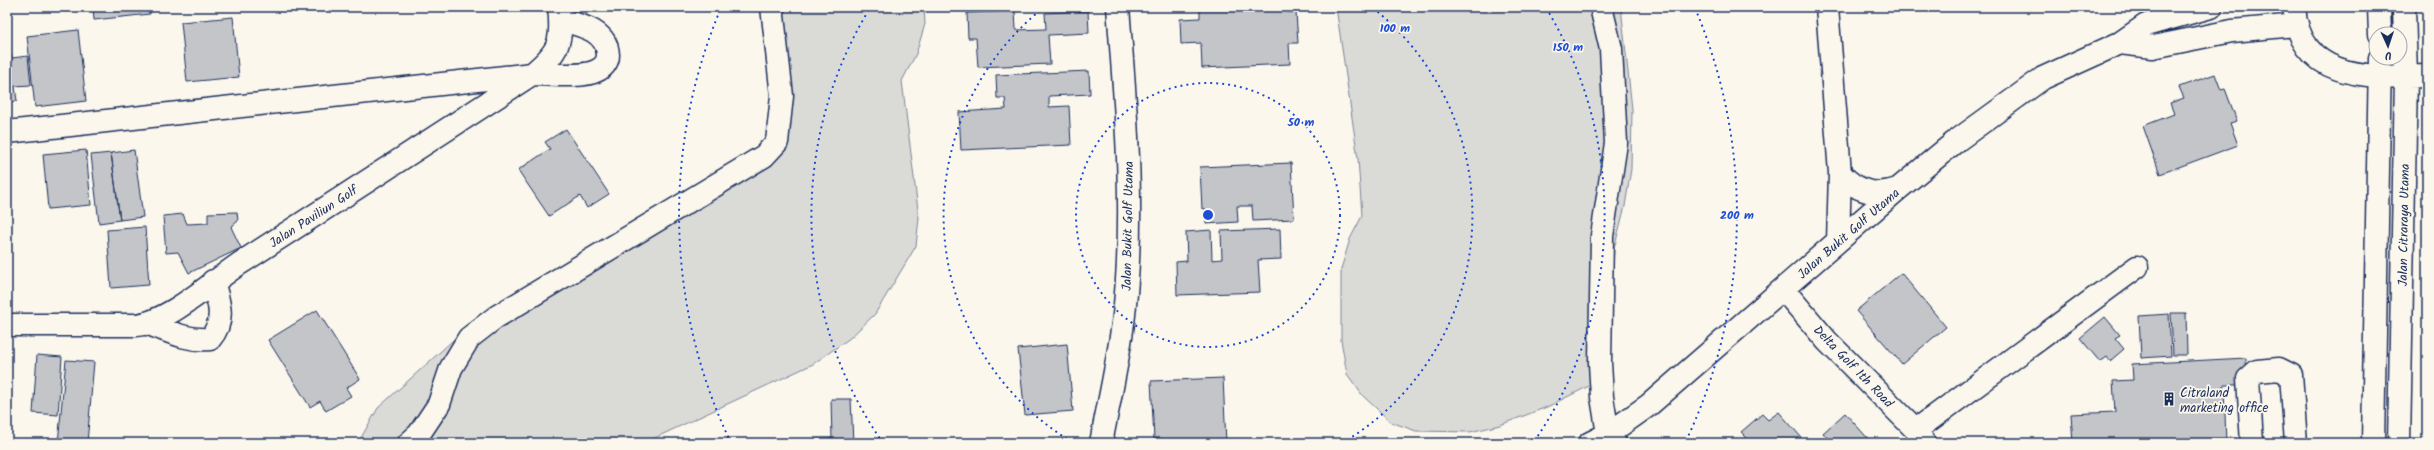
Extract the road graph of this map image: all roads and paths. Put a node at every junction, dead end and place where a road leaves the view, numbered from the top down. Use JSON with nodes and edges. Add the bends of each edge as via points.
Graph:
{"nodes":[{"id":1,"x":772,"y":7,"type":"edge"},
{"id":2,"x":1118,"y":7,"type":"edge"},
{"id":3,"x":1602,"y":7,"type":"edge"},
{"id":4,"x":1827,"y":7,"type":"edge"},
{"id":5,"x":2211,"y":7,"type":"edge"},
{"id":6,"x":2379,"y":7,"type":"edge"},
{"id":7,"x":2404,"y":7,"type":"edge"},
{"id":8,"x":560,"y":13,"type":"edge"},
{"id":9,"x":2291,"y":19,"type":"edge"},
{"id":10,"x":2380,"y":26,"type":"edge"},
{"id":11,"x":2120,"y":43,"type":"junction"},
{"id":12,"x":2381,"y":68,"type":"edge"},
{"id":13,"x":532,"y":74,"type":"junction"},
{"id":14,"x":2416,"y":76,"type":"edge"},
{"id":15,"x":7,"y":132,"type":"edge"},
{"id":16,"x":1840,"y":173,"type":"junction"},
{"id":17,"x":1898,"y":189,"type":"junction"},
{"id":18,"x":1838,"y":241,"type":"junction"},
{"id":19,"x":2137,"y":267,"type":"dead end"},
{"id":20,"x":213,"y":282,"type":"junction"},
{"id":21,"x":1783,"y":289,"type":"junction"},
{"id":22,"x":149,"y":324,"type":"junction"},
{"id":23,"x":7,"y":325,"type":"edge"},
{"id":24,"x":1920,"y":437,"type":"edge"},
{"id":25,"x":1604,"y":440,"type":"edge"},
{"id":26,"x":408,"y":443,"type":"edge"},
{"id":27,"x":1101,"y":443,"type":"edge"},
{"id":28,"x":2252,"y":443,"type":"edge"},
{"id":29,"x":2296,"y":443,"type":"edge"},
{"id":30,"x":2373,"y":443,"type":"edge"},
{"id":31,"x":2400,"y":443,"type":"edge"}],
"edges":[{"from":1,"to":26,"type":"street","via":[[782,96],[776,142],[764,156],[496,317],[469,338],[452,368],[439,404],[419,434]]},
{"from":2,"to":27,"type":"street","name":"Jalan Bukit Golf Utama","via":[[1129,136],[1129,249],[1124,316]]},
{"from":3,"to":25,"type":"street","via":[[1611,49],[1616,143],[1602,236],[1600,279]]},
{"from":4,"to":16,"type":"street"},
{"from":5,"to":11,"type":"street","name":"Jalan Bukit Golf Utama","via":[[2146,25]]},
{"from":6,"to":10,"type":"street"},
{"from":7,"to":14,"type":"street","name":"Jalan Citraraya Utama"},
{"from":8,"to":13,"type":"street","name":"Jalan Paviliun Golf","via":[[560,40],[551,59]]},
{"from":8,"to":13,"type":"street","via":[[600,36],[608,46],[608,58],[604,66],[596,72]]},
{"from":9,"to":11,"type":"street","via":[[2261,28],[2195,37],[2153,47]]},
{"from":9,"to":12,"type":"street","via":[[2308,49],[2328,66],[2354,75]]},
{"from":11,"to":17,"type":"street","name":"Jalan Bukit Golf Utama","via":[[2043,78],[1955,142]]},
{"from":12,"to":14,"type":"street"},
{"from":12,"to":30,"type":"street","name":"Jalan Citraraya Utama"},
{"from":13,"to":15,"type":"street"},
{"from":13,"to":20,"type":"street","name":"Jalan Paviliun Golf"},
{"from":14,"to":31,"type":"street","name":"Jalan Citraraya Utama"},
{"from":16,"to":17,"type":"street","via":[[1856,188],[1866,192],[1888,192]]},
{"from":16,"to":18,"type":"street"},
{"from":17,"to":18,"type":"street","name":"Jalan Bukit Golf Utama"},
{"from":18,"to":21,"type":"street","name":"Jalan Bukit Golf Utama"},
{"from":19,"to":24,"type":"street"},
{"from":20,"to":22,"type":"street","name":"Jalan Paviliun Golf"},
{"from":20,"to":22,"type":"street","via":[[220,314],[219,328],[210,338],[199,340],[184,337]]},
{"from":21,"to":24,"type":"street","name":"Delta Golf 1th Road","via":[[1827,341]]},
{"from":21,"to":25,"type":"street","name":"Jalan Bukit Golf Utama","via":[[1649,405]]},
{"from":22,"to":23,"type":"street","name":"Jalan Paviliun Golf"},
{"from":28,"to":29,"type":"street","via":[[2248,380],[2257,370],[2278,369],[2290,375]]}]}
